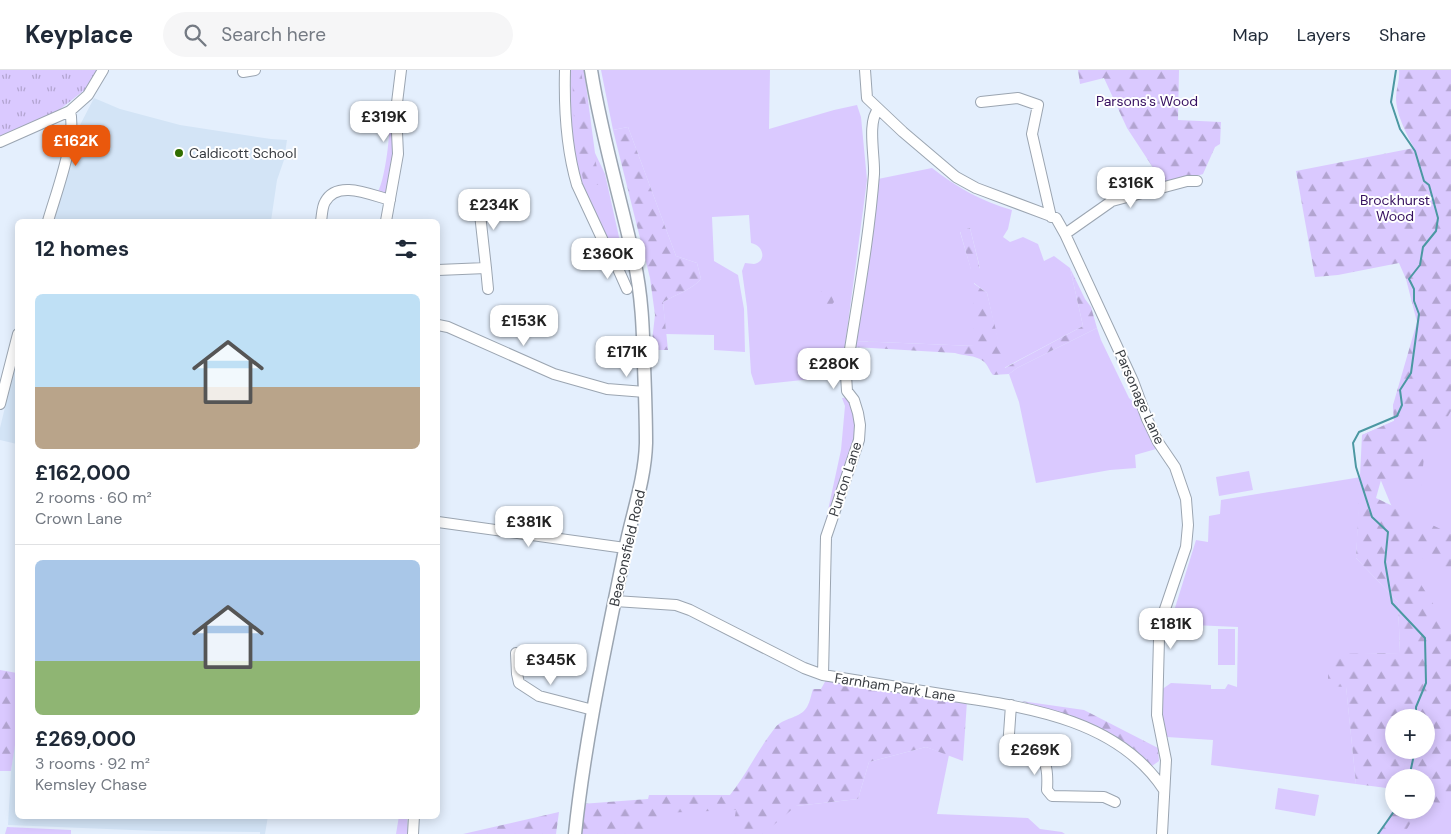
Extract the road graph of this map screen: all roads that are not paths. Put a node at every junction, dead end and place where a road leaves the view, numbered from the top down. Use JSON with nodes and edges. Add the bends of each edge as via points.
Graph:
{"nodes":[{"id":1,"x":103,"y":70,"type":"edge"},
{"id":2,"x":255,"y":70,"type":"edge"},
{"id":3,"x":401,"y":70,"type":"edge"},
{"id":4,"x":565,"y":70,"type":"edge"},
{"id":5,"x":591,"y":70,"type":"edge"},
{"id":6,"x":865,"y":70,"type":"edge"},
{"id":7,"x":243,"y":72,"type":"dead end"},
{"id":8,"x":981,"y":102,"type":"dead end"},
{"id":9,"x":878,"y":110,"type":"junction"},
{"id":10,"x":70,"y":111,"type":"junction"},
{"id":11,"x":0,"y":142,"type":"edge"},
{"id":12,"x":1197,"y":181,"type":"dead end"},
{"id":13,"x":478,"y":196,"type":"dead end"},
{"id":14,"x":390,"y":200,"type":"junction"},
{"id":15,"x":1051,"y":217,"type":"junction"},
{"id":16,"x":49,"y":219,"type":"edge"},
{"id":17,"x":321,"y":219,"type":"edge"},
{"id":18,"x":386,"y":219,"type":"edge"},
{"id":19,"x":1065,"y":234,"type":"junction"},
{"id":20,"x":634,"y":260,"type":"junction"},
{"id":21,"x":614,"y":262,"type":"junction"},
{"id":22,"x":486,"y":268,"type":"junction"},
{"id":23,"x":440,"y":270,"type":"edge"},
{"id":24,"x":488,"y":289,"type":"dead end"},
{"id":25,"x":627,"y":289,"type":"dead end"},
{"id":26,"x":440,"y":325,"type":"edge"},
{"id":27,"x":15,"y":346,"type":"edge"},
{"id":28,"x":645,"y":392,"type":"junction"},
{"id":29,"x":0,"y":404,"type":"edge"},
{"id":30,"x":440,"y":522,"type":"edge"},
{"id":31,"x":625,"y":548,"type":"junction"},
{"id":32,"x":615,"y":601,"type":"junction"},
{"id":33,"x":516,"y":653,"type":"dead end"},
{"id":34,"x":823,"y":675,"type":"junction"},
{"id":35,"x":1011,"y":705,"type":"junction"},
{"id":36,"x":593,"y":710,"type":"junction"},
{"id":37,"x":1164,"y":790,"type":"junction"},
{"id":38,"x":1114,"y":802,"type":"dead end"},
{"id":39,"x":414,"y":819,"type":"edge"},
{"id":40,"x":414,"y":834,"type":"edge"},
{"id":41,"x":575,"y":834,"type":"edge"},
{"id":42,"x":1162,"y":834,"type":"edge"}],
"edges":[{"from":1,"to":10,"type":"street","via":[[88,95]]},
{"from":2,"to":7,"type":"street"},
{"from":3,"to":14,"type":"street","via":[[396,111],[398,154]]},
{"from":4,"to":21,"type":"street","via":[[564,110],[573,173]]},
{"from":5,"to":20,"type":"main road","name":"Beaconsfield Road","via":[[596,104]]},
{"from":6,"to":9,"type":"street","name":"Parsonage Lane","via":[[868,98]]},
{"from":8,"to":15,"type":"street","via":[[1018,98],[1038,104],[1032,134]]},
{"from":9,"to":15,"type":"street","name":"Parsonage Lane","via":[[956,177]]},
{"from":9,"to":34,"type":"street","name":"Purton Lane","via":[[873,122],[875,167],[872,204],[846,375],[847,391],[854,400],[860,433],[826,537]]},
{"from":10,"to":11,"type":"street"},
{"from":10,"to":16,"type":"street","via":[[73,121],[67,152]]},
{"from":12,"to":19,"type":"street","via":[[1112,201]]},
{"from":13,"to":22,"type":"street"},
{"from":14,"to":17,"type":"street","via":[[346,190],[335,191],[324,202]]},
{"from":14,"to":18,"type":"street"},
{"from":15,"to":19,"type":"street","name":"Parsonage Lane","via":[[1056,218]]},
{"from":19,"to":37,"type":"street","name":"Parsonage Lane","via":[[1133,381],[1147,419],[1175,467],[1186,499],[1186,547],[1165,609],[1159,639],[1157,715],[1166,760]]},
{"from":20,"to":21,"type":"street"},
{"from":20,"to":28,"type":"main road","name":"Beaconsfield Road","via":[[640,293]]},
{"from":21,"to":25,"type":"street"},
{"from":22,"to":23,"type":"street"},
{"from":22,"to":24,"type":"street"},
{"from":26,"to":28,"type":"street","via":[[554,374],[607,389]]},
{"from":27,"to":29,"type":"street"},
{"from":28,"to":31,"type":"main road","name":"Beaconsfield Road","via":[[646,444],[642,479]]},
{"from":30,"to":31,"type":"street"},
{"from":31,"to":32,"type":"main road","name":"Beaconsfield Road"},
{"from":32,"to":34,"type":"street","name":"Farnham Park Lane","via":[[676,605]]},
{"from":32,"to":36,"type":"main road","name":"Beaconsfield Road"},
{"from":33,"to":36,"type":"street","via":[[519,683],[539,696]]},
{"from":34,"to":35,"type":"street","name":"Farnham Park Lane"},
{"from":35,"to":37,"type":"street","name":"Farnham Park Lane","via":[[1056,716],[1125,748],[1155,776]]},
{"from":35,"to":38,"type":"street","via":[[1008,748],[1014,753],[1036,756],[1046,764],[1047,790],[1052,796],[1107,794]]},
{"from":36,"to":41,"type":"main road","name":"Beaconsfield Road"},
{"from":37,"to":42,"type":"street","name":"Parsonage Lane"},
{"from":39,"to":40,"type":"street"}]}
